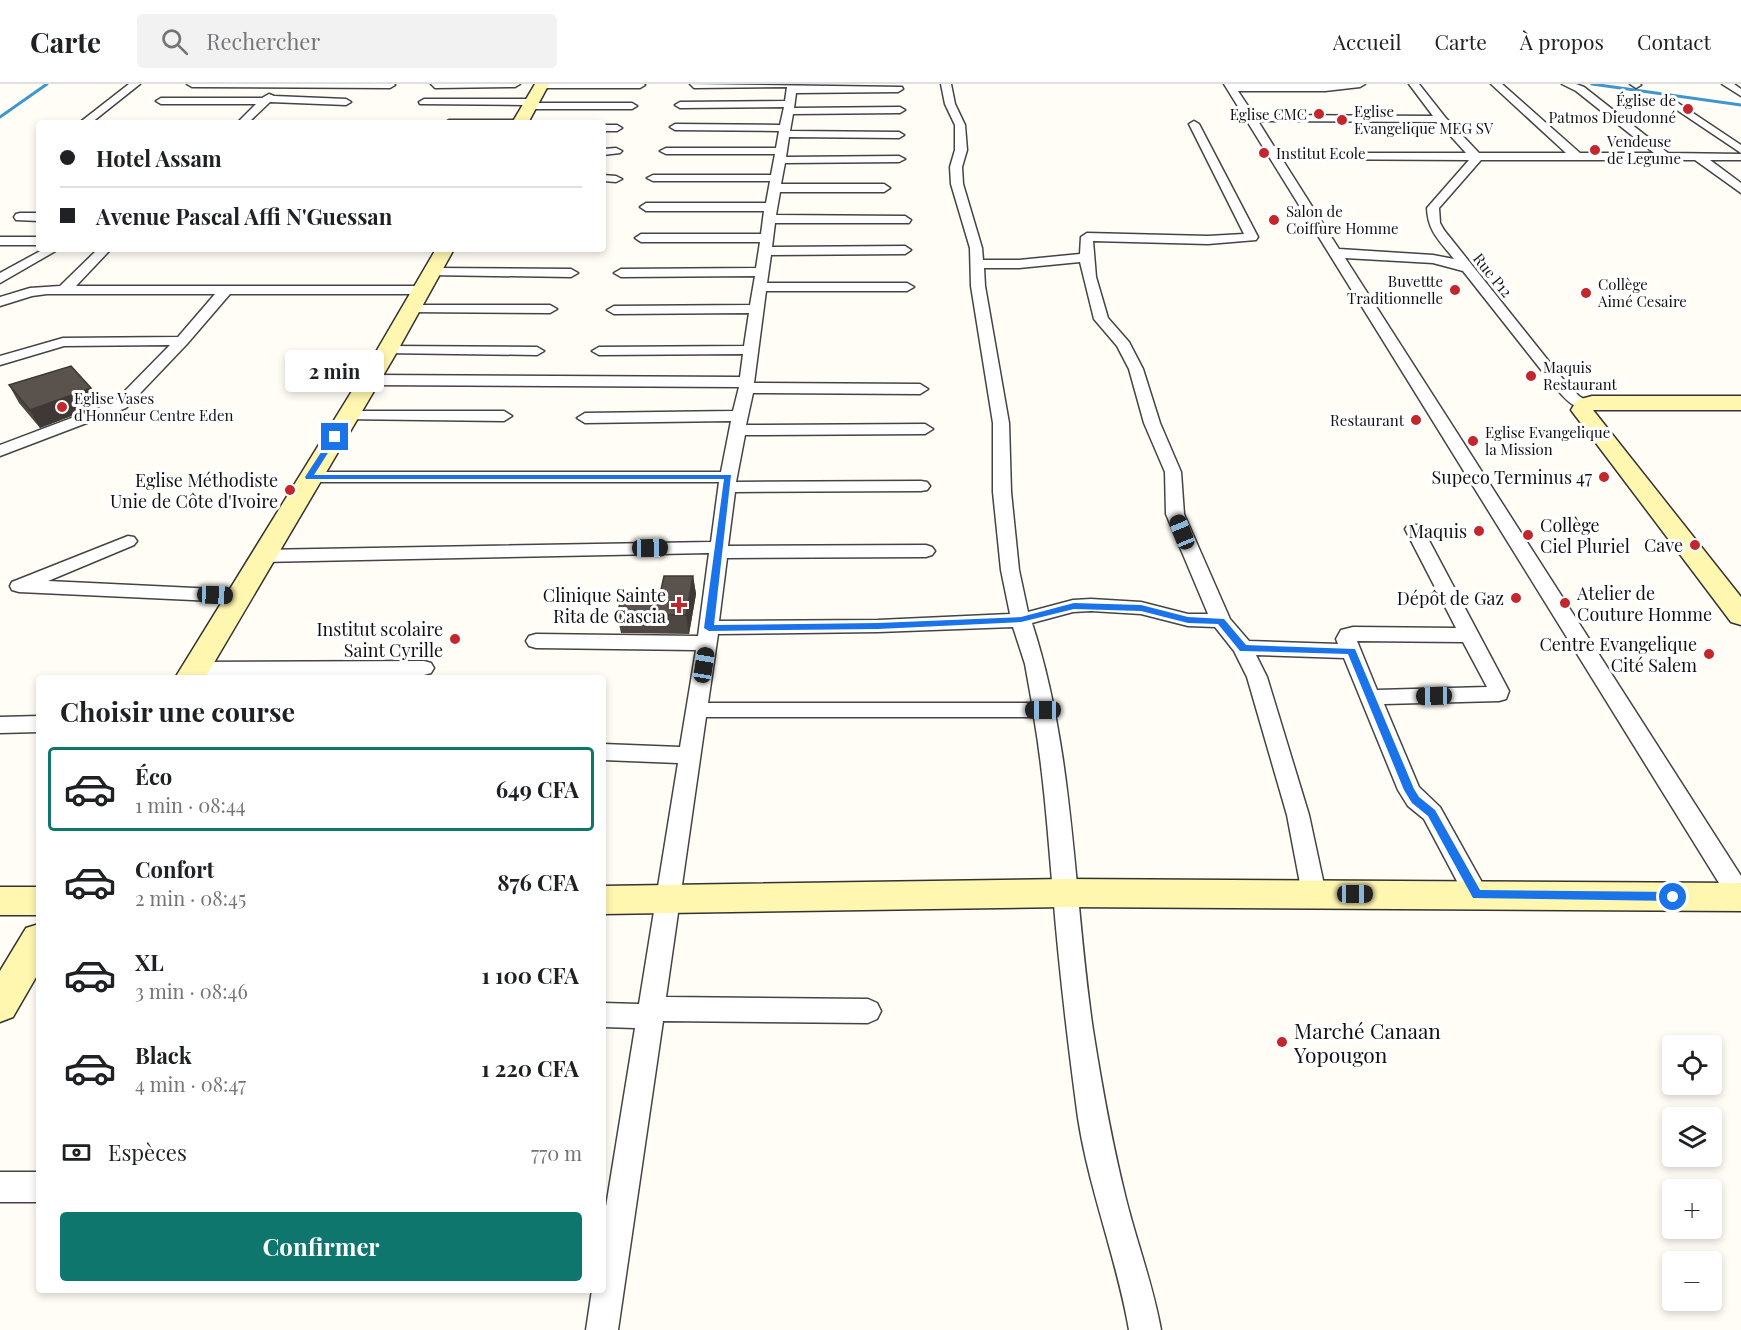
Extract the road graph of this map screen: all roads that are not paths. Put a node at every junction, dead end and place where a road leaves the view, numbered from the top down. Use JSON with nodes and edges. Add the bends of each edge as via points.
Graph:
{"nodes":[{"id":1,"x":135,"y":84,"type":"edge"},
{"id":2,"x":192,"y":84,"type":"edge"},
{"id":3,"x":282,"y":84,"type":"edge"},
{"id":4,"x":515,"y":84,"type":"edge"},
{"id":5,"x":542,"y":84,"type":"edge"},
{"id":6,"x":946,"y":84,"type":"edge"},
{"id":7,"x":1360,"y":84,"type":"edge"},
{"id":8,"x":1414,"y":84,"type":"edge"},
{"id":9,"x":1496,"y":84,"type":"edge"},
{"id":10,"x":1566,"y":84,"type":"edge"},
{"id":11,"x":1727,"y":84,"type":"edge"},
{"id":12,"x":390,"y":85,"type":"edge"},
{"id":13,"x":435,"y":85,"type":"edge"},
{"id":14,"x":640,"y":85,"type":"edge"},
{"id":15,"x":694,"y":85,"type":"edge"},
{"id":16,"x":1230,"y":86,"type":"edge"},
{"id":17,"x":898,"y":89,"type":"dead end"},
{"id":18,"x":1741,"y":93,"type":"edge"},
{"id":19,"x":266,"y":100,"type":"junction"},
{"id":20,"x":161,"y":101,"type":"dead end"},
{"id":21,"x":346,"y":102,"type":"dead end"},
{"id":22,"x":424,"y":102,"type":"dead end"},
{"id":23,"x":531,"y":104,"type":"junction"},
{"id":24,"x":1675,"y":104,"type":"dead end"},
{"id":25,"x":680,"y":105,"type":"dead end"},
{"id":26,"x":633,"y":106,"type":"dead end"},
{"id":27,"x":900,"y":110,"type":"dead end"},
{"id":28,"x":787,"y":116,"type":"edge"},
{"id":29,"x":1250,"y":118,"type":"junction"},
{"id":30,"x":1441,"y":119,"type":"junction"},
{"id":31,"x":88,"y":120,"type":"edge"},
{"id":32,"x":246,"y":120,"type":"edge"},
{"id":33,"x":522,"y":120,"type":"edge"},
{"id":34,"x":1194,"y":124,"type":"dead end"},
{"id":35,"x":675,"y":127,"type":"dead end"},
{"id":36,"x":606,"y":128,"type":"edge"},
{"id":37,"x":617,"y":128,"type":"dead end"},
{"id":38,"x":899,"y":135,"type":"dead end"},
{"id":39,"x":1741,"y":150,"type":"edge"},
{"id":40,"x":666,"y":151,"type":"dead end"},
{"id":41,"x":606,"y":152,"type":"edge"},
{"id":42,"x":616,"y":152,"type":"dead end"},
{"id":43,"x":1274,"y":156,"type":"junction"},
{"id":44,"x":1576,"y":156,"type":"junction"},
{"id":45,"x":1665,"y":157,"type":"junction"},
{"id":46,"x":1698,"y":157,"type":"junction"},
{"id":47,"x":1741,"y":157,"type":"edge"},
{"id":48,"x":1477,"y":158,"type":"junction"},
{"id":49,"x":899,"y":159,"type":"dead end"},
{"id":50,"x":606,"y":178,"type":"edge"},
{"id":51,"x":616,"y":178,"type":"dead end"},
{"id":52,"x":653,"y":178,"type":"dead end"},
{"id":53,"x":775,"y":183,"type":"junction"},
{"id":54,"x":884,"y":188,"type":"dead end"},
{"id":55,"x":1741,"y":189,"type":"edge"},
{"id":56,"x":646,"y":207,"type":"dead end"},
{"id":57,"x":770,"y":213,"type":"junction"},
{"id":58,"x":20,"y":217,"type":"dead end"},
{"id":59,"x":36,"y":217,"type":"edge"},
{"id":60,"x":905,"y":220,"type":"dead end"},
{"id":61,"x":641,"y":238,"type":"dead end"},
{"id":62,"x":0,"y":241,"type":"edge"},
{"id":63,"x":36,"y":241,"type":"edge"},
{"id":64,"x":766,"y":245,"type":"junction"},
{"id":65,"x":905,"y":250,"type":"dead end"},
{"id":66,"x":48,"y":252,"type":"edge"},
{"id":67,"x":102,"y":252,"type":"edge"},
{"id":68,"x":444,"y":252,"type":"edge"},
{"id":69,"x":1335,"y":252,"type":"junction"},
{"id":70,"x":1086,"y":257,"type":"junction"},
{"id":71,"x":0,"y":262,"type":"edge"},
{"id":72,"x":977,"y":264,"type":"junction"},
{"id":73,"x":24,"y":266,"type":"junction"},
{"id":74,"x":1464,"y":267,"type":"junction"},
{"id":75,"x":571,"y":273,"type":"dead end"},
{"id":76,"x":621,"y":273,"type":"dead end"},
{"id":77,"x":0,"y":279,"type":"edge"},
{"id":78,"x":761,"y":279,"type":"junction"},
{"id":79,"x":908,"y":287,"type":"dead end"},
{"id":80,"x":0,"y":289,"type":"edge"},
{"id":81,"x":65,"y":289,"type":"junction"},
{"id":82,"x":422,"y":290,"type":"junction"},
{"id":83,"x":225,"y":291,"type":"junction"},
{"id":84,"x":30,"y":292,"type":"junction"},
{"id":85,"x":0,"y":302,"type":"edge"},
{"id":86,"x":550,"y":309,"type":"dead end"},
{"id":87,"x":758,"y":309,"type":"junction"},
{"id":88,"x":614,"y":310,"type":"dead end"},
{"id":89,"x":182,"y":341,"type":"junction"},
{"id":90,"x":388,"y":350,"type":"junction"},
{"id":91,"x":751,"y":350,"type":"junction"},
{"id":92,"x":537,"y":351,"type":"dead end"},
{"id":93,"x":599,"y":351,"type":"dead end"},
{"id":94,"x":0,"y":362,"type":"edge"},
{"id":95,"x":371,"y":380,"type":"junction"},
{"id":96,"x":746,"y":385,"type":"junction"},
{"id":97,"x":920,"y":389,"type":"dead end"},
{"id":98,"x":1741,"y":403,"type":"edge"},
{"id":99,"x":1585,"y":405,"type":"junction"},
{"id":100,"x":347,"y":416,"type":"junction"},
{"id":101,"x":504,"y":416,"type":"dead end"},
{"id":102,"x":585,"y":418,"type":"dead end"},
{"id":103,"x":740,"y":423,"type":"junction"},
{"id":104,"x":925,"y":429,"type":"dead end"},
{"id":105,"x":0,"y":451,"type":"edge"},
{"id":106,"x":309,"y":477,"type":"junction"},
{"id":107,"x":727,"y":482,"type":"junction"},
{"id":108,"x":921,"y":486,"type":"dead end"},
{"id":109,"x":1414,"y":529,"type":"dead end"},
{"id":110,"x":128,"y":541,"type":"dead end"},
{"id":111,"x":718,"y":549,"type":"junction"},
{"id":112,"x":926,"y":551,"type":"dead end"},
{"id":113,"x":261,"y":556,"type":"junction"},
{"id":114,"x":236,"y":596,"type":"junction"},
{"id":115,"x":1741,"y":616,"type":"edge"},
{"id":116,"x":1021,"y":620,"type":"junction"},
{"id":117,"x":1221,"y":621,"type":"junction"},
{"id":118,"x":708,"y":635,"type":"junction"},
{"id":119,"x":1468,"y":635,"type":"junction"},
{"id":120,"x":536,"y":641,"type":"dead end"},
{"id":121,"x":1243,"y":648,"type":"junction"},
{"id":122,"x":1352,"y":651,"type":"junction"},
{"id":123,"x":424,"y":668,"type":"dead end"},
{"id":124,"x":193,"y":673,"type":"edge"},
{"id":125,"x":1372,"y":697,"type":"junction"},
{"id":126,"x":697,"y":710,"type":"junction"},
{"id":127,"x":1043,"y":710,"type":"junction"},
{"id":128,"x":0,"y":724,"type":"edge"},
{"id":129,"x":36,"y":724,"type":"edge"},
{"id":130,"x":606,"y":752,"type":"edge"},
{"id":131,"x":690,"y":755,"type":"junction"},
{"id":132,"x":1065,"y":892,"type":"junction"},
{"id":133,"x":1314,"y":894,"type":"junction"},
{"id":134,"x":1477,"y":895,"type":"junction"},
{"id":135,"x":1741,"y":897,"type":"edge"},
{"id":136,"x":606,"y":900,"type":"edge"},
{"id":137,"x":668,"y":900,"type":"junction"},
{"id":138,"x":0,"y":901,"type":"edge"},
{"id":139,"x":36,"y":901,"type":"edge"},
{"id":140,"x":36,"y":944,"type":"edge"},
{"id":141,"x":0,"y":1005,"type":"edge"},
{"id":142,"x":868,"y":1011,"type":"dead end"},
{"id":143,"x":649,"y":1012,"type":"junction"},
{"id":144,"x":606,"y":1015,"type":"edge"},
{"id":145,"x":0,"y":1187,"type":"edge"},
{"id":146,"x":36,"y":1187,"type":"edge"},
{"id":147,"x":613,"y":1196,"type":"edge"},
{"id":148,"x":606,"y":1281,"type":"edge"},
{"id":149,"x":605,"y":1293,"type":"edge"},
{"id":150,"x":602,"y":1330,"type":"edge"},
{"id":151,"x":1145,"y":1330,"type":"edge"}],
"edges":[{"from":1,"to":31,"type":"street"},
{"from":2,"to":3,"type":"street"},
{"from":3,"to":12,"type":"street"},
{"from":3,"to":19,"type":"street"},
{"from":4,"to":13,"type":"street"},
{"from":5,"to":14,"type":"street"},
{"from":5,"to":23,"type":"street"},
{"from":6,"to":72,"type":"street","via":[[960,125],[957,184]]},
{"from":7,"to":16,"type":"street","via":[[1325,88]]},
{"from":8,"to":30,"type":"street"},
{"from":9,"to":44,"type":"street"},
{"from":10,"to":45,"type":"street","via":[[1580,89]]},
{"from":11,"to":18,"type":"street"},
{"from":15,"to":28,"type":"street"},
{"from":16,"to":29,"type":"street"},
{"from":17,"to":28,"type":"street"},
{"from":19,"to":20,"type":"street"},
{"from":19,"to":21,"type":"street"},
{"from":19,"to":32,"type":"street"},
{"from":22,"to":23,"type":"street"},
{"from":23,"to":26,"type":"street"},
{"from":23,"to":33,"type":"street"},
{"from":24,"to":39,"type":"street"},
{"from":25,"to":28,"type":"street"},
{"from":27,"to":28,"type":"street"},
{"from":28,"to":35,"type":"street"},
{"from":28,"to":38,"type":"street"},
{"from":28,"to":40,"type":"street"},
{"from":28,"to":49,"type":"street"},
{"from":28,"to":53,"type":"street"},
{"from":29,"to":30,"type":"street"},
{"from":29,"to":43,"type":"street"},
{"from":30,"to":48,"type":"street"},
{"from":34,"to":70,"type":"street","via":[[1252,237],[1087,237]]},
{"from":36,"to":37,"type":"street"},
{"from":41,"to":42,"type":"street"},
{"from":43,"to":48,"type":"street"},
{"from":43,"to":69,"type":"street"},
{"from":44,"to":45,"type":"street"},
{"from":44,"to":48,"type":"street"},
{"from":45,"to":46,"type":"street"},
{"from":46,"to":47,"type":"street"},
{"from":46,"to":55,"type":"street"},
{"from":48,"to":74,"type":"street","name":"Rue P12","via":[[1433,208],[1434,223]]},
{"from":50,"to":51,"type":"street"},
{"from":52,"to":53,"type":"street"},
{"from":53,"to":54,"type":"street"},
{"from":53,"to":57,"type":"street"},
{"from":56,"to":57,"type":"street"},
{"from":57,"to":60,"type":"street"},
{"from":57,"to":64,"type":"street"},
{"from":58,"to":59,"type":"street"},
{"from":61,"to":64,"type":"street"},
{"from":62,"to":63,"type":"street"},
{"from":64,"to":65,"type":"street"},
{"from":64,"to":78,"type":"street"},
{"from":66,"to":73,"type":"street"},
{"from":67,"to":81,"type":"street"},
{"from":68,"to":82,"type":"street"},
{"from":69,"to":74,"type":"street","via":[[1361,257],[1436,258]]},
{"from":69,"to":135,"type":"street"},
{"from":70,"to":72,"type":"street"},
{"from":70,"to":117,"type":"street","via":[[1101,319],[1124,345],[1136,369],[1152,423],[1173,472],[1175,514]]},
{"from":71,"to":73,"type":"street"},
{"from":72,"to":116,"type":"street","via":[[984,331],[1001,423],[1002,492],[1010,570]]},
{"from":73,"to":77,"type":"street"},
{"from":74,"to":99,"type":"street","name":"Rue P12","via":[[1566,392]]},
{"from":75,"to":82,"type":"street"},
{"from":76,"to":78,"type":"street"},
{"from":78,"to":79,"type":"street"},
{"from":78,"to":87,"type":"street"},
{"from":80,"to":84,"type":"street"},
{"from":81,"to":83,"type":"street"},
{"from":81,"to":84,"type":"street"},
{"from":82,"to":83,"type":"street"},
{"from":82,"to":86,"type":"street"},
{"from":82,"to":90,"type":"street"},
{"from":83,"to":89,"type":"street"},
{"from":84,"to":85,"type":"street"},
{"from":87,"to":88,"type":"street"},
{"from":87,"to":91,"type":"street"},
{"from":89,"to":94,"type":"street","via":[[63,342]]},
{"from":89,"to":105,"type":"street","via":[[120,405]]},
{"from":90,"to":92,"type":"street"},
{"from":90,"to":95,"type":"street"},
{"from":91,"to":93,"type":"street"},
{"from":91,"to":96,"type":"street"},
{"from":95,"to":96,"type":"street"},
{"from":95,"to":100,"type":"street"},
{"from":96,"to":97,"type":"street"},
{"from":96,"to":103,"type":"street"},
{"from":98,"to":99,"type":"street"},
{"from":99,"to":115,"type":"street","via":[[1585,415]]},
{"from":100,"to":101,"type":"street"},
{"from":100,"to":106,"type":"street"},
{"from":102,"to":103,"type":"street"},
{"from":103,"to":104,"type":"street"},
{"from":103,"to":107,"type":"street"},
{"from":106,"to":107,"type":"street"},
{"from":106,"to":113,"type":"street"},
{"from":107,"to":108,"type":"street"},
{"from":107,"to":111,"type":"street"},
{"from":109,"to":119,"type":"street"},
{"from":110,"to":114,"type":"street","via":[[19,586]]},
{"from":111,"to":112,"type":"street"},
{"from":111,"to":113,"type":"street"},
{"from":111,"to":118,"type":"street"},
{"from":113,"to":114,"type":"street"},
{"from":114,"to":124,"type":"street"},
{"from":116,"to":117,"type":"street","via":[[1091,605],[1141,608],[1188,620]]},
{"from":116,"to":118,"type":"street"},
{"from":116,"to":127,"type":"street","via":[[1035,664]]},
{"from":117,"to":121,"type":"street"},
{"from":118,"to":120,"type":"street"},
{"from":118,"to":126,"type":"street"},
{"from":119,"to":122,"type":"street","via":[[1353,633],[1346,636]]},
{"from":119,"to":125,"type":"street","via":[[1499,694]]},
{"from":121,"to":122,"type":"street"},
{"from":121,"to":133,"type":"street","via":[[1257,677],[1298,815]]},
{"from":122,"to":125,"type":"street"},
{"from":123,"to":124,"type":"street"},
{"from":125,"to":134,"type":"street","via":[[1409,790],[1432,813]]},
{"from":126,"to":127,"type":"street"},
{"from":126,"to":131,"type":"street"},
{"from":127,"to":132,"type":"street","via":[[1061,830]]},
{"from":128,"to":129,"type":"street"},
{"from":130,"to":131,"type":"street"},
{"from":131,"to":137,"type":"street"},
{"from":132,"to":133,"type":"street"},
{"from":132,"to":137,"type":"street"},
{"from":132,"to":151,"type":"street","via":[[1094,1122]]},
{"from":133,"to":134,"type":"street"},
{"from":134,"to":135,"type":"street"},
{"from":136,"to":137,"type":"street"},
{"from":137,"to":143,"type":"street"},
{"from":138,"to":139,"type":"street"},
{"from":140,"to":141,"type":"street"},
{"from":142,"to":143,"type":"street"},
{"from":143,"to":144,"type":"street"},
{"from":143,"to":147,"type":"street"},
{"from":145,"to":146,"type":"street"},
{"from":147,"to":148,"type":"street"},
{"from":149,"to":150,"type":"street"}]}
